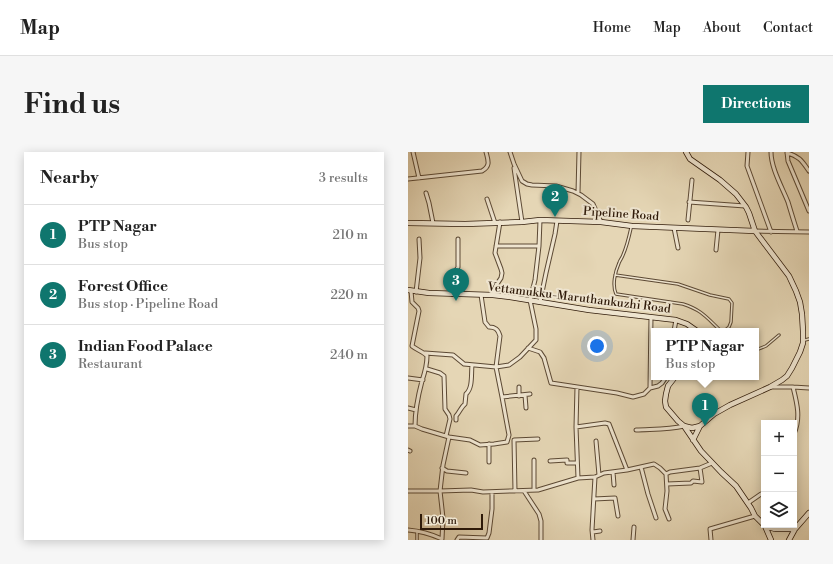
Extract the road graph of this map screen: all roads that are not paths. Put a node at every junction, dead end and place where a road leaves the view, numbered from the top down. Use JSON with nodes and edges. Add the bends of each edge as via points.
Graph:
{"nodes":[{"id":1,"x":418,"y":152,"type":"edge"},
{"id":2,"x":486,"y":152,"type":"edge"},
{"id":3,"x":510,"y":152,"type":"edge"},
{"id":4,"x":579,"y":152,"type":"edge"},
{"id":5,"x":686,"y":152,"type":"edge"},
{"id":6,"x":747,"y":152,"type":"edge"},
{"id":7,"x":771,"y":152,"type":"edge"},
{"id":8,"x":413,"y":153,"type":"edge"},
{"id":9,"x":787,"y":153,"type":"edge"},
{"id":10,"x":514,"y":164,"type":"junction"},
{"id":11,"x":809,"y":171,"type":"edge"},
{"id":12,"x":419,"y":178,"type":"junction"},
{"id":13,"x":408,"y":179,"type":"edge"},
{"id":14,"x":692,"y":180,"type":"dead end"},
{"id":15,"x":426,"y":193,"type":"dead end"},
{"id":16,"x":578,"y":193,"type":"junction"},
{"id":17,"x":487,"y":199,"type":"dead end"},
{"id":18,"x":689,"y":202,"type":"junction"},
{"id":19,"x":745,"y":206,"type":"junction"},
{"id":20,"x":809,"y":211,"type":"edge"},
{"id":21,"x":540,"y":220,"type":"junction"},
{"id":22,"x":688,"y":220,"type":"dead end"},
{"id":23,"x":557,"y":221,"type":"junction"},
{"id":24,"x":497,"y":222,"type":"junction"},
{"id":25,"x":522,"y":222,"type":"junction"},
{"id":26,"x":601,"y":222,"type":"junction"},
{"id":27,"x":408,"y":223,"type":"edge"},
{"id":28,"x":433,"y":223,"type":"junction"},
{"id":29,"x":632,"y":226,"type":"junction"},
{"id":30,"x":674,"y":228,"type":"junction"},
{"id":31,"x":718,"y":230,"type":"junction"},
{"id":32,"x":755,"y":231,"type":"junction"},
{"id":33,"x":798,"y":231,"type":"junction"},
{"id":34,"x":771,"y":232,"type":"junction"},
{"id":35,"x":809,"y":232,"type":"edge"},
{"id":36,"x":419,"y":239,"type":"dead end"},
{"id":37,"x":458,"y":239,"type":"dead end"},
{"id":38,"x":496,"y":246,"type":"junction"},
{"id":39,"x":538,"y":246,"type":"junction"},
{"id":40,"x":678,"y":248,"type":"dead end"},
{"id":41,"x":716,"y":250,"type":"dead end"},
{"id":42,"x":615,"y":275,"type":"junction"},
{"id":43,"x":412,"y":291,"type":"edge"},
{"id":44,"x":452,"y":294,"type":"junction"},
{"id":45,"x":481,"y":295,"type":"junction"},
{"id":46,"x":493,"y":295,"type":"junction"},
{"id":47,"x":530,"y":300,"type":"junction"},
{"id":48,"x":540,"y":302,"type":"junction"},
{"id":49,"x":651,"y":317,"type":"junction"},
{"id":50,"x":676,"y":320,"type":"junction"},
{"id":51,"x":675,"y":328,"type":"edge"},
{"id":52,"x":693,"y":328,"type":"edge"},
{"id":53,"x":719,"y":328,"type":"edge"},
{"id":54,"x":727,"y":328,"type":"edge"},
{"id":55,"x":779,"y":335,"type":"dead end"},
{"id":56,"x":809,"y":339,"type":"edge"},
{"id":57,"x":803,"y":340,"type":"junction"},
{"id":58,"x":410,"y":345,"type":"edge"},
{"id":59,"x":528,"y":348,"type":"junction"},
{"id":60,"x":759,"y":349,"type":"edge"},
{"id":61,"x":424,"y":353,"type":"junction"},
{"id":62,"x":472,"y":365,"type":"junction"},
{"id":63,"x":496,"y":367,"type":"junction"},
{"id":64,"x":427,"y":369,"type":"junction"},
{"id":65,"x":408,"y":378,"type":"edge"},
{"id":66,"x":423,"y":380,"type":"junction"},
{"id":67,"x":664,"y":380,"type":"edge"},
{"id":68,"x":673,"y":380,"type":"edge"},
{"id":69,"x":519,"y":387,"type":"dead end"},
{"id":70,"x":577,"y":387,"type":"junction"},
{"id":71,"x":770,"y":387,"type":"junction"},
{"id":72,"x":793,"y":387,"type":"junction"},
{"id":73,"x":650,"y":388,"type":"junction"},
{"id":74,"x":809,"y":388,"type":"edge"},
{"id":75,"x":530,"y":394,"type":"dead end"},
{"id":76,"x":525,"y":395,"type":"junction"},
{"id":77,"x":519,"y":396,"type":"junction"},
{"id":78,"x":502,"y":397,"type":"junction"},
{"id":79,"x":408,"y":408,"type":"edge"},
{"id":80,"x":526,"y":408,"type":"dead end"},
{"id":81,"x":416,"y":410,"type":"junction"},
{"id":82,"x":456,"y":420,"type":"dead end"},
{"id":83,"x":408,"y":426,"type":"edge"},
{"id":84,"x":415,"y":426,"type":"junction"},
{"id":85,"x":684,"y":426,"type":"junction"},
{"id":86,"x":700,"y":426,"type":"junction"},
{"id":87,"x":576,"y":427,"type":"junction"},
{"id":88,"x":797,"y":428,"type":"edge"},
{"id":89,"x":636,"y":430,"type":"dead end"},
{"id":90,"x":447,"y":437,"type":"junction"},
{"id":91,"x":538,"y":439,"type":"dead end"},
{"id":92,"x":693,"y":440,"type":"junction"},
{"id":93,"x":596,"y":441,"type":"dead end"},
{"id":94,"x":489,"y":444,"type":"junction"},
{"id":95,"x":534,"y":460,"type":"dead end"},
{"id":96,"x":489,"y":462,"type":"dead end"},
{"id":97,"x":550,"y":462,"type":"dead end"},
{"id":98,"x":577,"y":463,"type":"junction"},
{"id":99,"x":712,"y":463,"type":"junction"},
{"id":100,"x":641,"y":467,"type":"junction"},
{"id":101,"x":442,"y":468,"type":"junction"},
{"id":102,"x":700,"y":468,"type":"junction"},
{"id":103,"x":627,"y":470,"type":"junction"},
{"id":104,"x":613,"y":472,"type":"junction"},
{"id":105,"x":466,"y":473,"type":"dead end"},
{"id":106,"x":666,"y":474,"type":"junction"},
{"id":107,"x":599,"y":475,"type":"junction"},
{"id":108,"x":595,"y":477,"type":"junction"},
{"id":109,"x":578,"y":478,"type":"junction"},
{"id":110,"x":667,"y":484,"type":"junction"},
{"id":111,"x":614,"y":485,"type":"dead end"},
{"id":112,"x":534,"y":490,"type":"junction"},
{"id":113,"x":440,"y":491,"type":"junction"},
{"id":114,"x":515,"y":491,"type":"junction"},
{"id":115,"x":523,"y":491,"type":"junction"},
{"id":116,"x":408,"y":492,"type":"edge"},
{"id":117,"x":492,"y":492,"type":"junction"},
{"id":118,"x":761,"y":494,"type":"edge"},
{"id":119,"x":594,"y":499,"type":"junction"},
{"id":120,"x":748,"y":503,"type":"junction"},
{"id":121,"x":809,"y":513,"type":"edge"},
{"id":122,"x":618,"y":516,"type":"dead end"},
{"id":123,"x":755,"y":516,"type":"junction"},
{"id":124,"x":656,"y":518,"type":"dead end"},
{"id":125,"x":668,"y":519,"type":"dead end"},
{"id":126,"x":761,"y":522,"type":"edge"},
{"id":127,"x":634,"y":527,"type":"dead end"},
{"id":128,"x":766,"y":528,"type":"edge"},
{"id":129,"x":770,"y":528,"type":"edge"},
{"id":130,"x":795,"y":529,"type":"junction"},
{"id":131,"x":408,"y":530,"type":"edge"},
{"id":132,"x":417,"y":531,"type":"junction"},
{"id":133,"x":600,"y":531,"type":"dead end"},
{"id":134,"x":592,"y":532,"type":"junction"},
{"id":135,"x":417,"y":540,"type":"edge"},
{"id":136,"x":443,"y":540,"type":"edge"},
{"id":137,"x":457,"y":540,"type":"edge"},
{"id":138,"x":540,"y":540,"type":"edge"},
{"id":139,"x":593,"y":540,"type":"edge"},
{"id":140,"x":633,"y":540,"type":"edge"},
{"id":141,"x":711,"y":540,"type":"edge"},
{"id":142,"x":771,"y":540,"type":"edge"},
{"id":143,"x":790,"y":540,"type":"edge"}],
"edges":[{"from":1,"to":8,"type":"street"},
{"from":2,"to":12,"type":"street","via":[[488,164],[482,171]]},
{"from":3,"to":10,"type":"street"},
{"from":4,"to":16,"type":"street"},
{"from":5,"to":19,"type":"main road","via":[[690,159],[736,194]]},
{"from":6,"to":34,"type":"street","via":[[747,166]]},
{"from":7,"to":33,"type":"street","via":[[773,166]]},
{"from":8,"to":12,"type":"street"},
{"from":9,"to":11,"type":"street","via":[[798,158]]},
{"from":9,"to":20,"type":"street"},
{"from":10,"to":16,"type":"street","via":[[522,181],[527,184],[564,187]]},
{"from":10,"to":25,"type":"street"},
{"from":12,"to":13,"type":"street"},
{"from":14,"to":18,"type":"street"},
{"from":15,"to":28,"type":"street"},
{"from":16,"to":26,"type":"street","via":[[593,204]]},
{"from":17,"to":24,"type":"street"},
{"from":18,"to":19,"type":"street"},
{"from":18,"to":22,"type":"street"},
{"from":19,"to":32,"type":"main road"},
{"from":21,"to":23,"type":"main road","name":"Pipeline Road"},
{"from":21,"to":25,"type":"main road","name":"Pipeline Road"},
{"from":21,"to":39,"type":"street"},
{"from":23,"to":26,"type":"main road","name":"Pipeline Road"},
{"from":23,"to":48,"type":"street"},
{"from":24,"to":25,"type":"main road","name":"Pipeline Road"},
{"from":24,"to":28,"type":"main road","name":"Pipeline Road"},
{"from":24,"to":38,"type":"street"},
{"from":26,"to":29,"type":"main road","name":"Pipeline Road"},
{"from":27,"to":28,"type":"main road","name":"Pipeline Road"},
{"from":29,"to":30,"type":"main road","name":"Pipeline Road"},
{"from":29,"to":42,"type":"lane"},
{"from":30,"to":31,"type":"main road","name":"Pipeline Road"},
{"from":30,"to":40,"type":"street"},
{"from":31,"to":32,"type":"main road","name":"Pipeline Road"},
{"from":31,"to":41,"type":"street"},
{"from":32,"to":34,"type":"street","name":"Pipeline Road"},
{"from":32,"to":57,"type":"main road","via":[[789,276],[796,291],[802,314]]},
{"from":33,"to":34,"type":"street","name":"Pipeline Road"},
{"from":33,"to":35,"type":"street","name":"Pipeline Road"},
{"from":36,"to":43,"type":"street","via":[[420,258]]},
{"from":37,"to":44,"type":"street","via":[[458,267],[454,274]]},
{"from":38,"to":39,"type":"street"},
{"from":38,"to":46,"type":"street","via":[[495,253],[502,273]]},
{"from":39,"to":47,"type":"street","via":[[534,287]]},
{"from":42,"to":53,"type":"lane","via":[[616,294],[683,304],[703,313]]},
{"from":42,"to":54,"type":"lane","via":[[678,284],[729,299],[732,303],[731,322]]},
{"from":43,"to":44,"type":"main road","name":"Vettamukku-Maruthankuzhi Road"},
{"from":43,"to":58,"type":"street","via":[[412,302],[419,311]]},
{"from":44,"to":45,"type":"main road","name":"Vettamukku-Maruthankuzhi Road"},
{"from":45,"to":46,"type":"main road","name":"Vettamukku-Maruthankuzhi Road"},
{"from":45,"to":63,"type":"street","via":[[485,322],[499,332]]},
{"from":46,"to":47,"type":"main road","name":"Vettamukku-Maruthankuzhi Road"},
{"from":47,"to":48,"type":"main road","name":"Vettamukku-Maruthankuzhi Road"},
{"from":47,"to":59,"type":"street","via":[[536,340]]},
{"from":48,"to":49,"type":"main road","name":"Vettamukku-Maruthankuzhi Road"},
{"from":49,"to":50,"type":"main road","name":"Vettamukku-Maruthankuzhi Road"},
{"from":49,"to":73,"type":"street"},
{"from":50,"to":51,"type":"street"},
{"from":50,"to":52,"type":"main road","name":"Vettamukku-Maruthankuzhi Road"},
{"from":55,"to":60,"type":"lane"},
{"from":56,"to":57,"type":"lane"},
{"from":57,"to":71,"type":"main road","via":[[790,372]]},
{"from":58,"to":61,"type":"street"},
{"from":59,"to":63,"type":"street","via":[[509,365]]},
{"from":59,"to":70,"type":"street","via":[[540,352],[544,358],[551,384]]},
{"from":61,"to":62,"type":"street","via":[[453,355],[464,364]]},
{"from":61,"to":64,"type":"street","via":[[427,356]]},
{"from":62,"to":63,"type":"street"},
{"from":62,"to":82,"type":"street","via":[[466,404],[462,406]]},
{"from":63,"to":78,"type":"street"},
{"from":64,"to":66,"type":"street"},
{"from":64,"to":90,"type":"street","via":[[444,376],[445,409],[450,419]]},
{"from":65,"to":66,"type":"street"},
{"from":66,"to":81,"type":"street"},
{"from":67,"to":73,"type":"street","via":[[658,386]]},
{"from":68,"to":85,"type":"main road","via":[[666,394],[666,407]]},
{"from":69,"to":77,"type":"street"},
{"from":70,"to":73,"type":"street","via":[[633,396],[644,394]]},
{"from":70,"to":87,"type":"street"},
{"from":71,"to":72,"type":"street"},
{"from":71,"to":86,"type":"main road","via":[[730,405]]},
{"from":72,"to":74,"type":"street"},
{"from":72,"to":88,"type":"street","via":[[798,410]]},
{"from":75,"to":76,"type":"street"},
{"from":76,"to":77,"type":"street"},
{"from":76,"to":80,"type":"street"},
{"from":77,"to":78,"type":"street"},
{"from":78,"to":94,"type":"street","via":[[509,435],[507,442]]},
{"from":79,"to":81,"type":"street"},
{"from":81,"to":84,"type":"street"},
{"from":83,"to":84,"type":"street"},
{"from":84,"to":90,"type":"street"},
{"from":85,"to":86,"type":"main road"},
{"from":85,"to":89,"type":"street"},
{"from":85,"to":92,"type":"main road"},
{"from":86,"to":92,"type":"main road"},
{"from":87,"to":98,"type":"street"},
{"from":87,"to":103,"type":"street","via":[[609,424]]},
{"from":90,"to":94,"type":"street","via":[[470,440],[480,445]]},
{"from":90,"to":101,"type":"street"},
{"from":91,"to":114,"type":"street","via":[[514,440]]},
{"from":92,"to":99,"type":"main road"},
{"from":93,"to":107,"type":"street"},
{"from":94,"to":96,"type":"street"},
{"from":95,"to":112,"type":"street"},
{"from":97,"to":98,"type":"street","via":[[567,460],[567,463]]},
{"from":98,"to":109,"type":"street"},
{"from":99,"to":102,"type":"street"},
{"from":99,"to":120,"type":"main road","via":[[736,486]]},
{"from":100,"to":103,"type":"street"},
{"from":100,"to":106,"type":"street","via":[[654,464]]},
{"from":100,"to":124,"type":"street"},
{"from":101,"to":105,"type":"street","via":[[446,471]]},
{"from":101,"to":113,"type":"street"},
{"from":102,"to":106,"type":"street"},
{"from":102,"to":110,"type":"street","via":[[702,482]]},
{"from":103,"to":104,"type":"street"},
{"from":104,"to":107,"type":"street"},
{"from":104,"to":111,"type":"street"},
{"from":106,"to":110,"type":"street"},
{"from":107,"to":108,"type":"street"},
{"from":108,"to":109,"type":"street"},
{"from":108,"to":119,"type":"street"},
{"from":109,"to":112,"type":"street"},
{"from":110,"to":125,"type":"street","via":[[665,508]]},
{"from":112,"to":115,"type":"street"},
{"from":113,"to":116,"type":"street"},
{"from":113,"to":117,"type":"street"},
{"from":113,"to":136,"type":"street"},
{"from":114,"to":115,"type":"street"},
{"from":114,"to":117,"type":"street"},
{"from":115,"to":138,"type":"street","via":[[539,514]]},
{"from":117,"to":137,"type":"street","via":[[490,533],[487,538],[460,537]]},
{"from":118,"to":120,"type":"street"},
{"from":119,"to":122,"type":"street","via":[[615,498]]},
{"from":119,"to":134,"type":"street"},
{"from":120,"to":123,"type":"main road"},
{"from":121,"to":130,"type":"main road"},
{"from":123,"to":126,"type":"main road"},
{"from":123,"to":141,"type":"street","via":[[710,529]]},
{"from":127,"to":140,"type":"street"},
{"from":128,"to":142,"type":"main road"},
{"from":129,"to":130,"type":"main road"},
{"from":130,"to":143,"type":"main road"},
{"from":131,"to":132,"type":"street"},
{"from":132,"to":135,"type":"lane"},
{"from":132,"to":136,"type":"street"},
{"from":133,"to":134,"type":"street"},
{"from":134,"to":139,"type":"street"}]}
